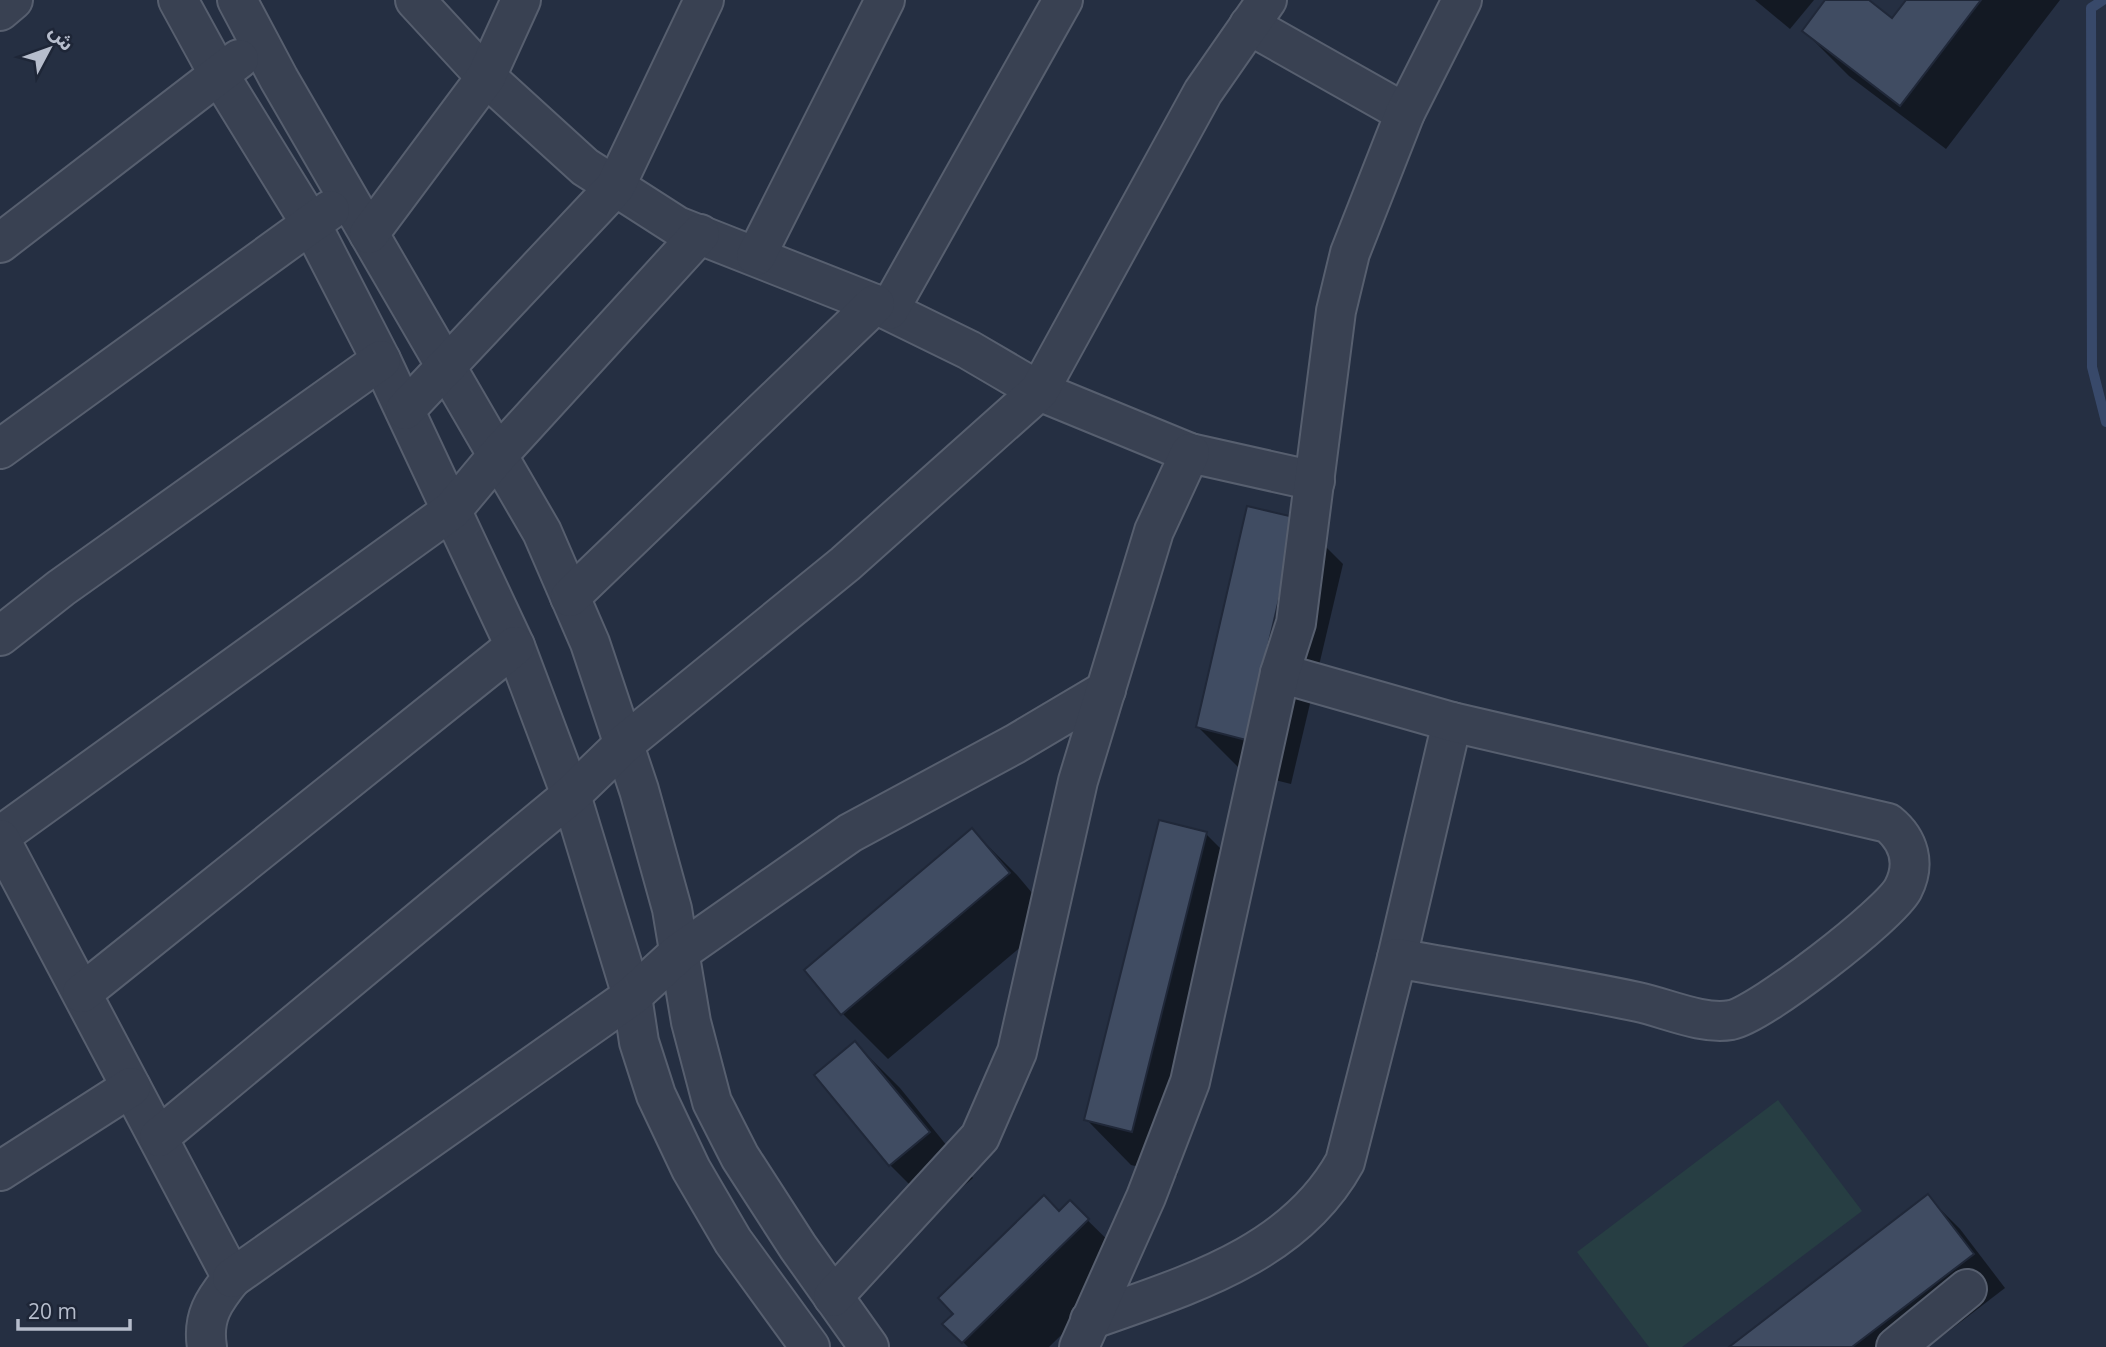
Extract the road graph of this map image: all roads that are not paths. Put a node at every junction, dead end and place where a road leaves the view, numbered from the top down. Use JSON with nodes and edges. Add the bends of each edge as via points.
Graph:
{"nodes":[{"id":1,"x":13,"y":0,"type":"edge"},
{"id":2,"x":178,"y":0,"type":"edge"},
{"id":3,"x":237,"y":0,"type":"edge"},
{"id":4,"x":415,"y":0,"type":"edge"},
{"id":5,"x":521,"y":0,"type":"edge"},
{"id":6,"x":704,"y":0,"type":"edge"},
{"id":7,"x":885,"y":0,"type":"edge"},
{"id":8,"x":1063,"y":0,"type":"edge"},
{"id":9,"x":1462,"y":0,"type":"edge"},
{"id":10,"x":0,"y":11,"type":"edge"},
{"id":11,"x":1258,"y":12,"type":"edge"},
{"id":12,"x":261,"y":44,"type":"junction"},
{"id":13,"x":218,"y":73,"type":"junction"},
{"id":14,"x":486,"y":77,"type":"junction"},
{"id":15,"x":1405,"y":113,"type":"junction"},
{"id":16,"x":615,"y":187,"type":"junction"},
{"id":17,"x":348,"y":197,"type":"junction"},
{"id":18,"x":311,"y":224,"type":"junction"},
{"id":19,"x":369,"y":234,"type":"junction"},
{"id":20,"x":700,"y":234,"type":"junction"},
{"id":21,"x":0,"y":243,"type":"edge"},
{"id":22,"x":756,"y":256,"type":"junction"},
{"id":23,"x":882,"y":307,"type":"junction"},
{"id":24,"x":381,"y":360,"type":"junction"},
{"id":25,"x":447,"y":368,"type":"junction"},
{"id":26,"x":1039,"y":391,"type":"junction"},
{"id":27,"x":405,"y":410,"type":"junction"},
{"id":28,"x":0,"y":449,"type":"edge"},
{"id":29,"x":1190,"y":453,"type":"junction"},
{"id":30,"x":498,"y":455,"type":"junction"},
{"id":31,"x":1315,"y":481,"type":"junction"},
{"id":32,"x":452,"y":510,"type":"junction"},
{"id":33,"x":570,"y":597,"type":"junction"},
{"id":34,"x":0,"y":636,"type":"edge"},
{"id":35,"x":515,"y":646,"type":"junction"},
{"id":36,"x":1280,"y":673,"type":"junction"},
{"id":37,"x":1106,"y":690,"type":"junction"},
{"id":38,"x":1452,"y":722,"type":"junction"},
{"id":39,"x":624,"y":744,"type":"junction"},
{"id":40,"x":571,"y":796,"type":"junction"},
{"id":41,"x":0,"y":838,"type":"edge"},
{"id":42,"x":12,"y":890,"type":"edge"},
{"id":43,"x":680,"y":952,"type":"junction"},
{"id":44,"x":1397,"y":958,"type":"junction"},
{"id":45,"x":82,"y":993,"type":"junction"},
{"id":46,"x":632,"y":996,"type":"junction"},
{"id":47,"x":131,"y":1087,"type":"junction"},
{"id":48,"x":159,"y":1137,"type":"junction"},
{"id":49,"x":0,"y":1171,"type":"edge"},
{"id":50,"x":232,"y":1278,"type":"junction"},
{"id":51,"x":1967,"y":1289,"type":"dead end"},
{"id":52,"x":833,"y":1297,"type":"junction"},
{"id":53,"x":1085,"y":1334,"type":"edge"},
{"id":54,"x":206,"y":1347,"type":"edge"},
{"id":55,"x":810,"y":1347,"type":"edge"},
{"id":56,"x":869,"y":1347,"type":"edge"},
{"id":57,"x":1896,"y":1347,"type":"edge"}],
"edges":[{"from":1,"to":10,"type":"street"},
{"from":2,"to":13,"type":"street"},
{"from":3,"to":12,"type":"street"},
{"from":4,"to":14,"type":"street"},
{"from":5,"to":14,"type":"street"},
{"from":6,"to":16,"type":"street"},
{"from":7,"to":22,"type":"street"},
{"from":8,"to":23,"type":"street"},
{"from":9,"to":15,"type":"street"},
{"from":11,"to":15,"type":"street"},
{"from":11,"to":26,"type":"street","via":[[1203,92]]},
{"from":12,"to":13,"type":"street"},
{"from":12,"to":17,"type":"street"},
{"from":13,"to":18,"type":"street"},
{"from":13,"to":21,"type":"street"},
{"from":14,"to":16,"type":"street","via":[[585,167]]},
{"from":14,"to":19,"type":"street"},
{"from":15,"to":31,"type":"street","via":[[1350,253],[1336,311]]},
{"from":16,"to":20,"type":"street","via":[[677,226]]},
{"from":16,"to":25,"type":"street"},
{"from":17,"to":18,"type":"street"},
{"from":17,"to":19,"type":"street"},
{"from":18,"to":24,"type":"street"},
{"from":18,"to":28,"type":"street"},
{"from":19,"to":25,"type":"street"},
{"from":20,"to":22,"type":"street"},
{"from":20,"to":30,"type":"street"},
{"from":22,"to":23,"type":"street"},
{"from":23,"to":26,"type":"street"},
{"from":23,"to":33,"type":"street"},
{"from":24,"to":27,"type":"street"},
{"from":24,"to":34,"type":"street"},
{"from":25,"to":27,"type":"street"},
{"from":25,"to":30,"type":"street"},
{"from":26,"to":29,"type":"street"},
{"from":26,"to":39,"type":"street","via":[[845,564]]},
{"from":27,"to":32,"type":"street"},
{"from":29,"to":31,"type":"street"},
{"from":29,"to":37,"type":"street","via":[[1154,531]]},
{"from":30,"to":32,"type":"street"},
{"from":30,"to":33,"type":"street","via":[[542,532]]},
{"from":31,"to":36,"type":"street","via":[[1296,623]]},
{"from":32,"to":35,"type":"street"},
{"from":32,"to":41,"type":"street"},
{"from":33,"to":39,"type":"street"},
{"from":35,"to":40,"type":"street"},
{"from":35,"to":45,"type":"street"},
{"from":36,"to":38,"type":"street"},
{"from":36,"to":53,"type":"street","via":[[1190,1082],[1146,1198]]},
{"from":37,"to":43,"type":"street","via":[[850,833]]},
{"from":37,"to":52,"type":"street","via":[[1078,781],[1017,1052],[980,1137]]},
{"from":38,"to":44,"type":"street"},
{"from":38,"to":44,"type":"street","via":[[1888,823],[1908,848],[1910,868],[1895,902],[1786,989],[1731,1020]]},
{"from":39,"to":40,"type":"street"},
{"from":39,"to":43,"type":"street"},
{"from":40,"to":46,"type":"street"},
{"from":40,"to":48,"type":"street"},
{"from":41,"to":42,"type":"street"},
{"from":42,"to":45,"type":"street"},
{"from":43,"to":46,"type":"street"},
{"from":43,"to":52,"type":"street","via":[[691,1022],[712,1102],[740,1157]]},
{"from":44,"to":53,"type":"street","via":[[1345,1162],[1329,1190],[1272,1242]]},
{"from":45,"to":47,"type":"street"},
{"from":46,"to":50,"type":"street"},
{"from":46,"to":55,"type":"street","via":[[639,1042],[656,1095],[691,1169],[733,1241]]},
{"from":47,"to":48,"type":"street"},
{"from":47,"to":49,"type":"street"},
{"from":48,"to":50,"type":"street"},
{"from":50,"to":54,"type":"street","via":[[206,1319]]},
{"from":51,"to":57,"type":"street"},
{"from":52,"to":56,"type":"street"}]}
